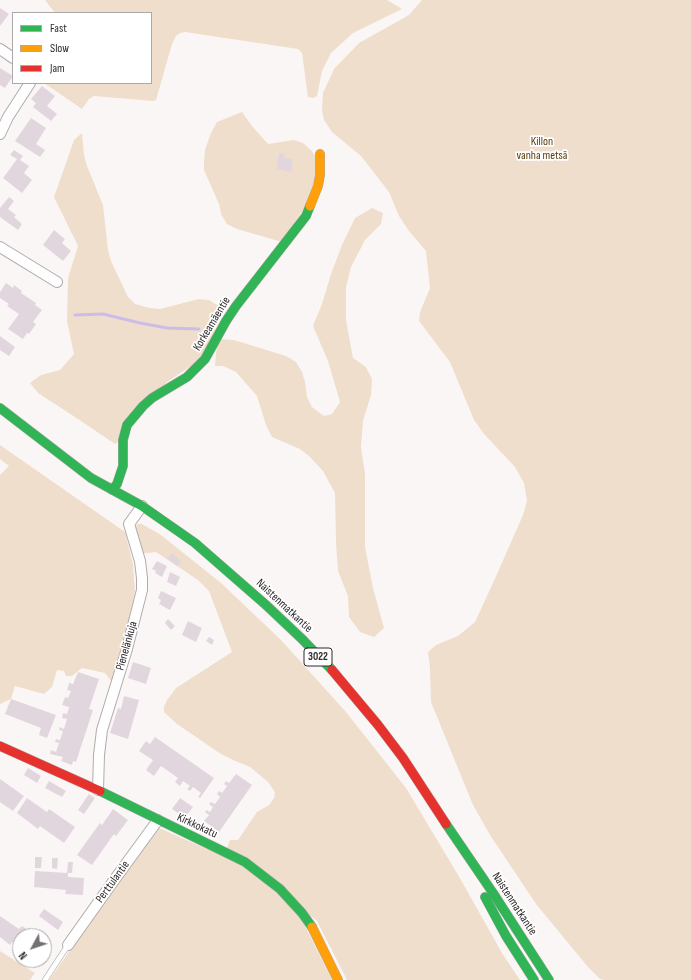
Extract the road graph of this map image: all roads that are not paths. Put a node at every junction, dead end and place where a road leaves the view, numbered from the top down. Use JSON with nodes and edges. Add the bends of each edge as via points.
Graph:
{"nodes":[{"id":1,"x":0,"y":49,"type":"edge"},
{"id":2,"x":12,"y":57,"type":"edge"},
{"id":3,"x":29,"y":84,"type":"edge"},
{"id":4,"x":0,"y":134,"type":"edge"},
{"id":5,"x":320,"y":154,"type":"dead end"},
{"id":6,"x":0,"y":247,"type":"edge"},
{"id":7,"x":57,"y":282,"type":"dead end"},
{"id":8,"x":2,"y":411,"type":"edge"},
{"id":9,"x":115,"y":487,"type":"junction"},
{"id":10,"x":142,"y":506,"type":"junction"},
{"id":11,"x":0,"y":746,"type":"edge"},
{"id":12,"x":98,"y":790,"type":"junction"},
{"id":13,"x":158,"y":820,"type":"junction"},
{"id":14,"x":458,"y":842,"type":"junction"},
{"id":15,"x":68,"y":945,"type":"joint"},
{"id":16,"x":45,"y":980,"type":"edge"},
{"id":17,"x":338,"y":980,"type":"edge"},
{"id":18,"x":534,"y":980,"type":"edge"},
{"id":19,"x":549,"y":980,"type":"edge"}],
"edges":[{"from":1,"to":2,"type":"street"},
{"from":3,"to":4,"type":"street"},
{"from":5,"to":9,"type":"main road","name":"Korkeamäentie","via":[[318,186],[306,216],[236,306],[206,359],[187,377],[152,398],[127,425],[123,440],[123,466]]},
{"from":6,"to":7,"type":"street"},
{"from":8,"to":9,"type":"main road","name":"Naistenmatkantie","number":"3022","via":[[40,438],[67,452]]},
{"from":9,"to":10,"type":"main road","name":"Naistenmatkantie","number":"3022"},
{"from":10,"to":12,"type":"street","name":"Pienelänkuja","via":[[129,524],[140,561],[142,590],[102,730],[98,755]]},
{"from":10,"to":14,"type":"main road","name":"Naistenmatkantie","number":"3022","via":[[195,543],[228,571],[272,610],[334,673],[403,758]]},
{"from":11,"to":12,"type":"main road","name":"Kirkkokatu"},
{"from":12,"to":13,"type":"main road","name":"Kirkkokatu"},
{"from":13,"to":15,"type":"street","name":"Perttulantie"},
{"from":13,"to":17,"type":"main road","name":"Kirkkokatu","via":[[245,862],[280,889],[312,928]]},
{"from":14,"to":18,"type":"main road","name":"Naistenmatkantie","number":"3022","via":[[506,936]]},
{"from":14,"to":19,"type":"main road","name":"Naistenmatkantie","number":"3022"},
{"from":15,"to":16,"type":"lane"}]}
